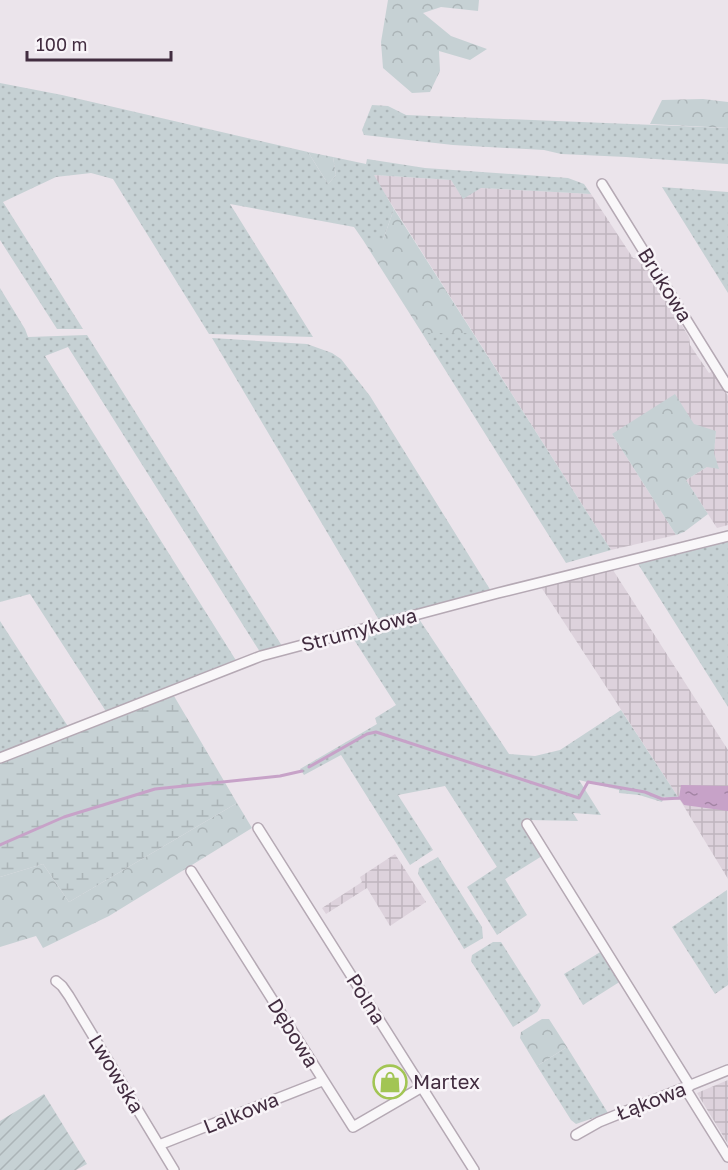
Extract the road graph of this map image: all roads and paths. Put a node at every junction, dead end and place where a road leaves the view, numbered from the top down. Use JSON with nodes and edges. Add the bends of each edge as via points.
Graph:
{"nodes":[{"id":1,"x":602,"y":184,"type":"dead end"},
{"id":2,"x":728,"y":387,"type":"edge"},
{"id":3,"x":728,"y":536,"type":"edge"},
{"id":4,"x":0,"y":758,"type":"edge"},
{"id":5,"x":527,"y":824,"type":"dead end"},
{"id":6,"x":258,"y":828,"type":"dead end"},
{"id":7,"x":191,"y":871,"type":"dead end"},
{"id":8,"x":56,"y":981,"type":"dead end"},
{"id":9,"x":728,"y":1070,"type":"edge"},
{"id":10,"x":322,"y":1081,"type":"junction"},
{"id":11,"x":422,"y":1087,"type":"junction"},
{"id":12,"x":687,"y":1087,"type":"junction"},
{"id":13,"x":576,"y":1135,"type":"dead end"},
{"id":14,"x":159,"y":1145,"type":"junction"},
{"id":15,"x":728,"y":1157,"type":"edge"},
{"id":16,"x":174,"y":1170,"type":"edge"},
{"id":17,"x":474,"y":1170,"type":"edge"}],
"edges":[{"from":1,"to":2,"type":"street","name":"Brukowa"},
{"from":3,"to":4,"type":"street","name":"Strumykowa","via":[[261,656]]},
{"from":5,"to":12,"type":"street"},
{"from":6,"to":11,"type":"street","name":"Polna"},
{"from":7,"to":10,"type":"street","name":"Dębowa"},
{"from":8,"to":14,"type":"street","name":"Lwowska","via":[[69,996]]},
{"from":9,"to":12,"type":"street","name":"Łąkowa"},
{"from":10,"to":11,"type":"street","name":"Dębowa","via":[[353,1127]]},
{"from":10,"to":14,"type":"street","name":"Lalkowa"},
{"from":11,"to":17,"type":"street","name":"Polna"},
{"from":12,"to":13,"type":"street","name":"Łąkowa"},
{"from":12,"to":15,"type":"street"},
{"from":14,"to":16,"type":"street","name":"Lwowska"}]}
